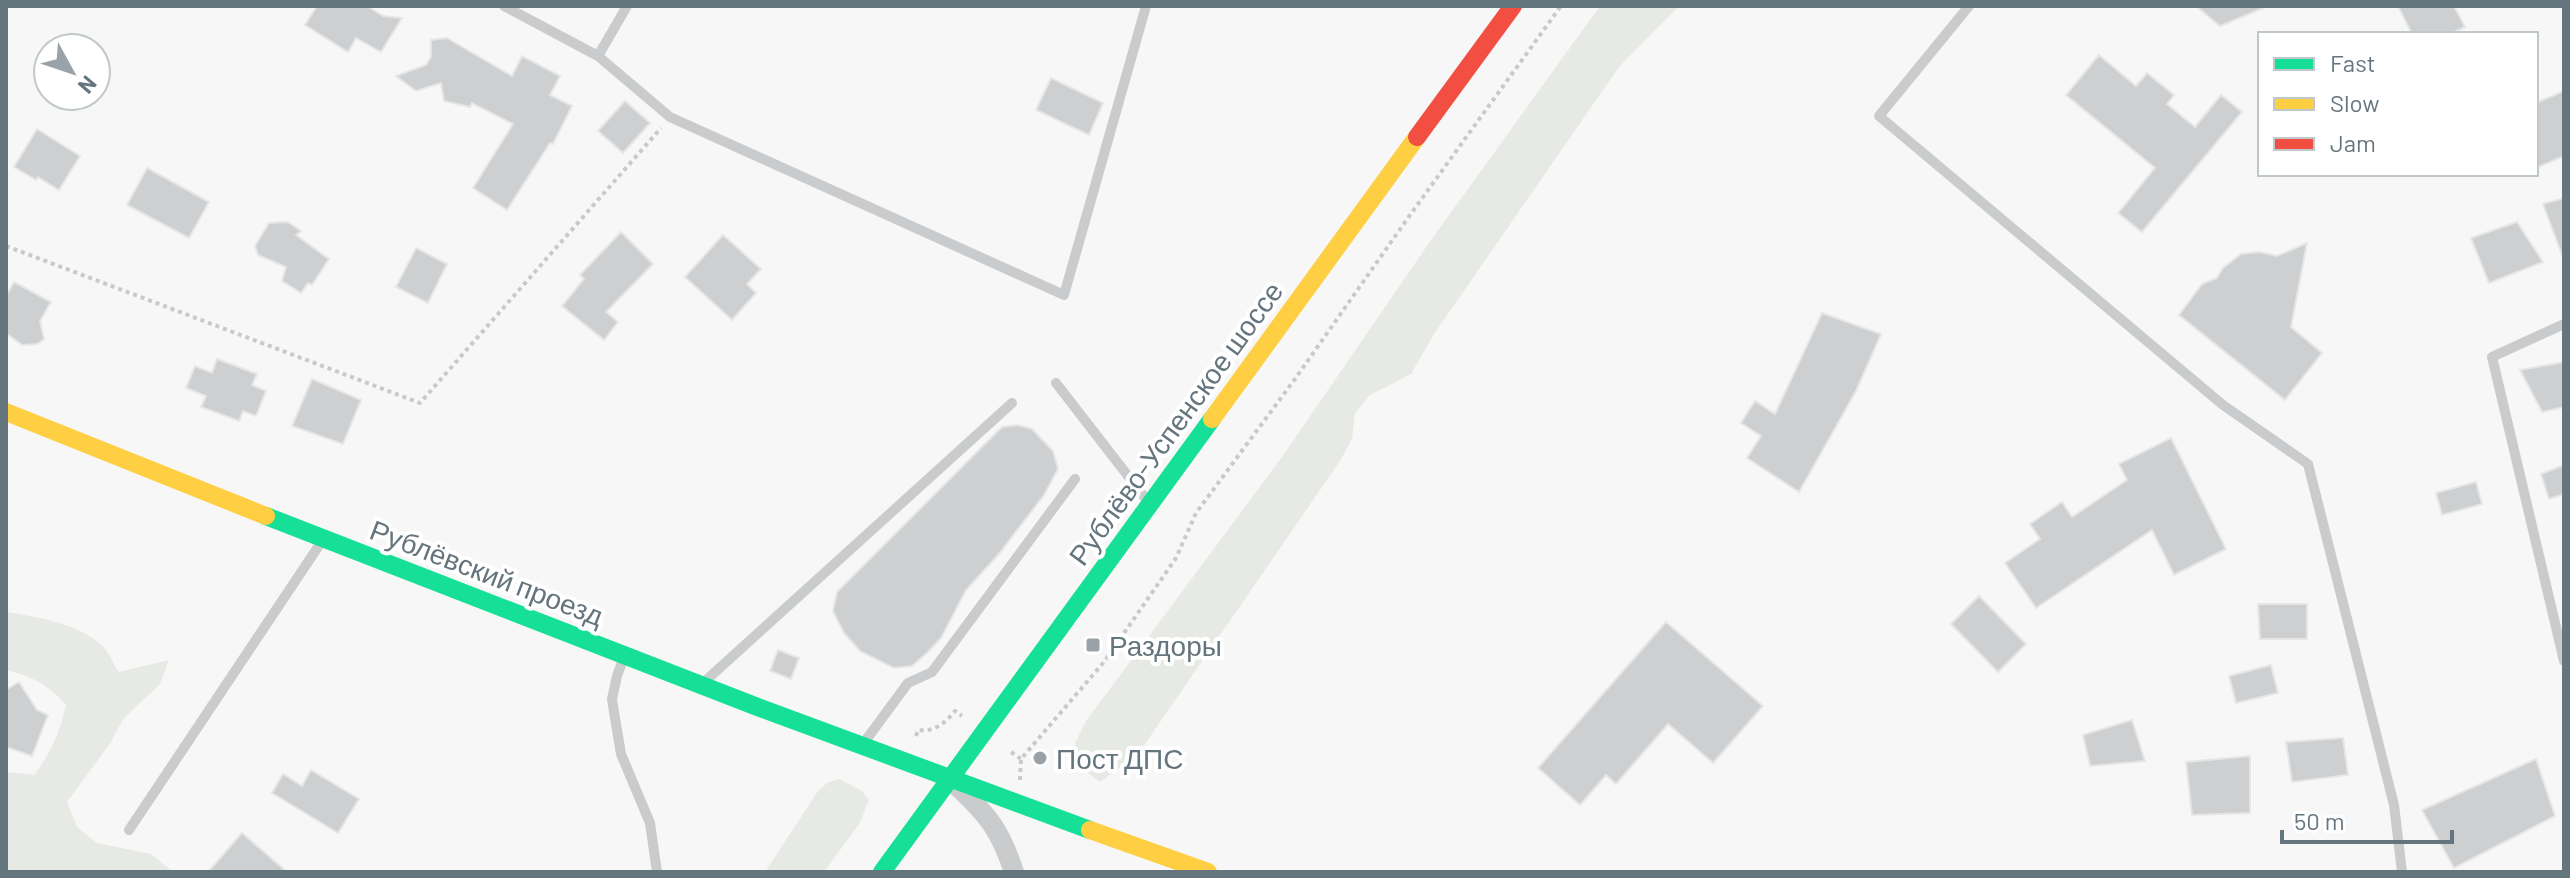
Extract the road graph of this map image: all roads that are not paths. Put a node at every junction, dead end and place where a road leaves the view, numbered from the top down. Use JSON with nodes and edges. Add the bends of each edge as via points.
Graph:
{"nodes":[{"id":1,"x":504,"y":6,"type":"edge"},
{"id":2,"x":627,"y":6,"type":"edge"},
{"id":3,"x":1146,"y":6,"type":"edge"},
{"id":4,"x":1513,"y":6,"type":"edge"},
{"id":5,"x":1969,"y":6,"type":"edge"},
{"id":6,"x":598,"y":56,"type":"junction"},
{"id":7,"x":2564,"y":324,"type":"edge"},
{"id":8,"x":1056,"y":383,"type":"dead end"},
{"id":9,"x":1012,"y":403,"type":"dead end"},
{"id":10,"x":6,"y":412,"type":"edge"},
{"id":11,"x":1075,"y":479,"type":"dead end"},
{"id":12,"x":1150,"y":505,"type":"junction"},
{"id":13,"x":323,"y":539,"type":"junction"},
{"id":14,"x":625,"y":655,"type":"junction"},
{"id":15,"x":2564,"y":661,"type":"edge"},
{"id":16,"x":701,"y":684,"type":"junction"},
{"id":17,"x":862,"y":745,"type":"junction"},
{"id":18,"x":950,"y":779,"type":"junction"},
{"id":19,"x":129,"y":830,"type":"dead end"},
{"id":20,"x":657,"y":872,"type":"edge"},
{"id":21,"x":882,"y":872,"type":"edge"},
{"id":22,"x":1014,"y":872,"type":"edge"},
{"id":23,"x":1208,"y":872,"type":"edge"},
{"id":24,"x":2402,"y":872,"type":"edge"}],
"edges":[{"from":1,"to":6,"type":"lane"},
{"from":2,"to":6,"type":"lane"},
{"from":3,"to":6,"type":"lane","via":[[1064,295],[670,117]]},
{"from":4,"to":12,"type":"street","name":"Рублёво-Успенское шоссе"},
{"from":5,"to":24,"type":"lane","via":[[1879,116],[2223,405],[2308,464],[2394,805]]},
{"from":7,"to":15,"type":"lane","via":[[2492,357]]},
{"from":8,"to":12,"type":"lane"},
{"from":9,"to":16,"type":"lane"},
{"from":10,"to":13,"type":"street","name":"Рублёвский проезд"},
{"from":11,"to":17,"type":"lane","via":[[932,672],[908,683]]},
{"from":12,"to":18,"type":"street","name":"Рублёво-Успенское шоссе"},
{"from":13,"to":14,"type":"street","name":"Рублёвский проезд"},
{"from":13,"to":19,"type":"lane"},
{"from":14,"to":16,"type":"street","name":"Рублёвский проезд"},
{"from":14,"to":20,"type":"lane","via":[[612,699],[621,754],[650,823]]},
{"from":16,"to":17,"type":"street","name":"Рублёвский проезд"},
{"from":17,"to":18,"type":"street","name":"Рублёвский проезд"},
{"from":18,"to":21,"type":"street","name":"Рублёво-Успенское шоссе"},
{"from":18,"to":22,"type":"street","via":[[1002,836]]},
{"from":18,"to":23,"type":"street","name":"Рублёвский проезд"}]}
